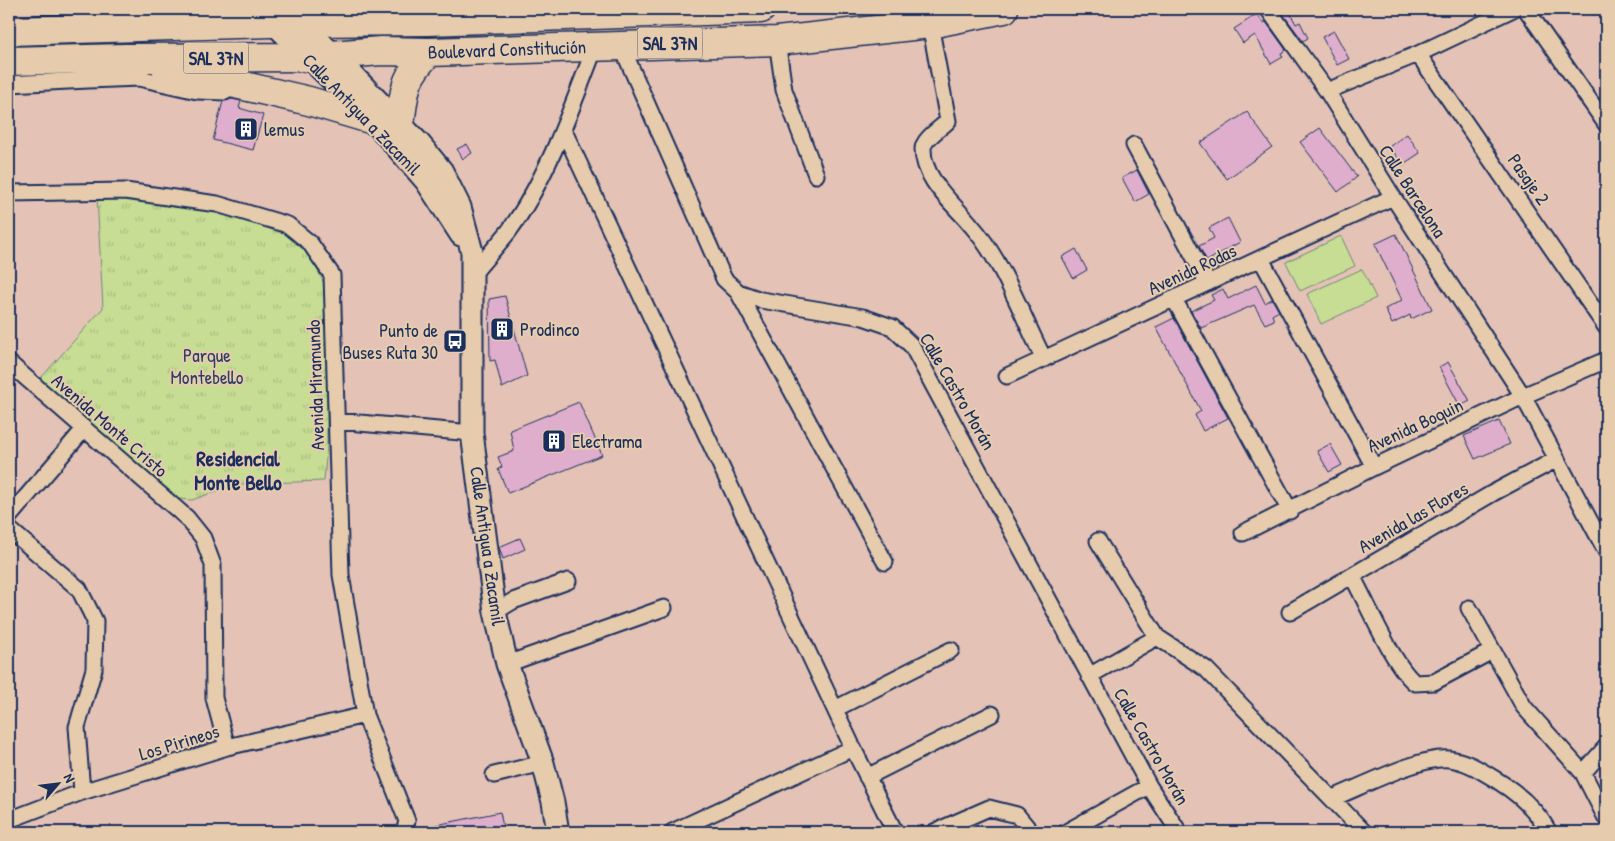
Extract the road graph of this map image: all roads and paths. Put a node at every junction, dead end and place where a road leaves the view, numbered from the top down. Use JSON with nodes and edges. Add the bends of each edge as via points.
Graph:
{"nodes":[{"id":1,"x":189,"y":9,"type":"edge"},
{"id":2,"x":402,"y":9,"type":"edge"},
{"id":3,"x":760,"y":9,"type":"edge"},
{"id":4,"x":1004,"y":9,"type":"edge"},
{"id":5,"x":1513,"y":9,"type":"edge"},
{"id":6,"x":1526,"y":9,"type":"edge"},
{"id":7,"x":1274,"y":10,"type":"edge"},
{"id":8,"x":682,"y":11,"type":"edge"},
{"id":9,"x":584,"y":12,"type":"edge"},
{"id":10,"x":280,"y":16,"type":"edge"},
{"id":11,"x":428,"y":21,"type":"junction"},
{"id":12,"x":930,"y":24,"type":"junction"},
{"id":13,"x":134,"y":27,"type":"junction"},
{"id":14,"x":9,"y":31,"type":"edge"},
{"id":15,"x":777,"y":40,"type":"junction"},
{"id":16,"x":622,"y":45,"type":"junction"},
{"id":17,"x":594,"y":47,"type":"junction"},
{"id":18,"x":429,"y":52,"type":"junction"},
{"id":19,"x":1418,"y":54,"type":"junction"},
{"id":20,"x":320,"y":56,"type":"junction"},
{"id":21,"x":126,"y":58,"type":"junction"},
{"id":22,"x":9,"y":61,"type":"edge"},
{"id":23,"x":90,"y":69,"type":"junction"},
{"id":24,"x":9,"y":84,"type":"edge"},
{"id":25,"x":260,"y":89,"type":"junction"},
{"id":26,"x":1327,"y":91,"type":"junction"},
{"id":27,"x":373,"y":120,"type":"junction"},
{"id":28,"x":400,"y":124,"type":"junction"},
{"id":29,"x":1606,"y":124,"type":"edge"},
{"id":30,"x":563,"y":129,"type":"junction"},
{"id":31,"x":1134,"y":145,"type":"dead end"},
{"id":32,"x":816,"y":175,"type":"dead end"},
{"id":33,"x":9,"y":193,"type":"edge"},
{"id":34,"x":1393,"y":198,"type":"junction"},
{"id":35,"x":472,"y":252,"type":"junction"},
{"id":36,"x":1261,"y":259,"type":"junction"},
{"id":37,"x":472,"y":275,"type":"junction"},
{"id":38,"x":1208,"y":283,"type":"junction"},
{"id":39,"x":738,"y":292,"type":"junction"},
{"id":40,"x":1174,"y":299,"type":"junction"},
{"id":41,"x":1606,"y":327,"type":"edge"},
{"id":42,"x":1044,"y":359,"type":"junction"},
{"id":43,"x":1606,"y":360,"type":"edge"},
{"id":44,"x":9,"y":363,"type":"edge"},
{"id":45,"x":1007,"y":376,"type":"dead end"},
{"id":46,"x":1523,"y":396,"type":"junction"},
{"id":47,"x":337,"y":421,"type":"junction"},
{"id":48,"x":84,"y":429,"type":"junction"},
{"id":49,"x":472,"y":433,"type":"junction"},
{"id":50,"x":1557,"y":460,"type":"junction"},
{"id":51,"x":1374,"y":467,"type":"junction"},
{"id":52,"x":1290,"y":511,"type":"junction"},
{"id":53,"x":9,"y":517,"type":"edge"},
{"id":54,"x":9,"y":529,"type":"edge"},
{"id":55,"x":1243,"y":533,"type":"dead end"},
{"id":56,"x":1098,"y":542,"type":"dead end"},
{"id":57,"x":1606,"y":550,"type":"edge"},
{"id":58,"x":885,"y":562,"type":"dead end"},
{"id":59,"x":1352,"y":576,"type":"junction"},
{"id":60,"x":568,"y":581,"type":"dead end"},
{"id":61,"x":664,"y":608,"type":"dead end"},
{"id":62,"x":1469,"y":608,"type":"dead end"},
{"id":63,"x":495,"y":612,"type":"junction"},
{"id":64,"x":1290,"y":612,"type":"dead end"},
{"id":65,"x":1157,"y":637,"type":"junction"},
{"id":66,"x":951,"y":650,"type":"dead end"},
{"id":67,"x":1492,"y":652,"type":"junction"},
{"id":68,"x":507,"y":664,"type":"junction"},
{"id":69,"x":1089,"y":676,"type":"junction"},
{"id":70,"x":834,"y":709,"type":"junction"},
{"id":71,"x":992,"y":714,"type":"dead end"},
{"id":72,"x":365,"y":715,"type":"junction"},
{"id":73,"x":1606,"y":747,"type":"edge"},
{"id":74,"x":226,"y":748,"type":"junction"},
{"id":75,"x":853,"y":748,"type":"junction"},
{"id":76,"x":542,"y":763,"type":"junction"},
{"id":77,"x":1583,"y":773,"type":"junction"},
{"id":78,"x":494,"y":775,"type":"dead end"},
{"id":79,"x":867,"y":777,"type":"junction"},
{"id":80,"x":1149,"y":786,"type":"junction"},
{"id":81,"x":82,"y":792,"type":"junction"},
{"id":82,"x":1333,"y":798,"type":"junction"},
{"id":83,"x":1606,"y":818,"type":"edge"},
{"id":84,"x":9,"y":820,"type":"edge"},
{"id":85,"x":404,"y":832,"type":"edge"},
{"id":86,"x":558,"y":832,"type":"edge"},
{"id":87,"x":672,"y":832,"type":"edge"},
{"id":88,"x":895,"y":832,"type":"edge"},
{"id":89,"x":934,"y":832,"type":"edge"},
{"id":90,"x":1031,"y":832,"type":"edge"},
{"id":91,"x":1066,"y":832,"type":"edge"},
{"id":92,"x":1179,"y":832,"type":"edge"},
{"id":93,"x":1364,"y":832,"type":"edge"},
{"id":94,"x":1549,"y":832,"type":"edge"}],
"edges":[{"from":1,"to":13,"type":"highway"},
{"from":2,"to":11,"type":"highway"},
{"from":3,"to":8,"type":"highway","name":"Boulevard Constitución","number":"SAL 37N"},
{"from":4,"to":12,"type":"highway","name":"Boulevard Constitución","number":"SAL 37N"},
{"from":5,"to":19,"type":"street"},
{"from":6,"to":29,"type":"street"},
{"from":7,"to":26,"type":"street","name":"Calle Barcelona"},
{"from":8,"to":9,"type":"highway","name":"Boulevard Constitución","number":"SAL 37N"},
{"from":9,"to":11,"type":"highway","name":"Boulevard Constitución","number":"SAL 37N"},
{"from":10,"to":11,"type":"highway","name":"Boulevard Constitución","number":"SAL 37N"},
{"from":10,"to":13,"type":"highway","name":"Boulevard Constitución","number":"SAL 37N"},
{"from":10,"to":20,"type":"street","name":"Calle Antigua a Zacamil"},
{"from":12,"to":15,"type":"highway","name":"Boulevard Constitución","number":"SAL 37N"},
{"from":12,"to":42,"type":"street","via":[[948,121],[925,142],[926,166],[943,193],[989,248]]},
{"from":13,"to":14,"type":"highway","name":"Boulevard Constitución","number":"SAL 37N"},
{"from":15,"to":16,"type":"highway","name":"Boulevard Constitución","number":"SAL 37N"},
{"from":15,"to":32,"type":"street","via":[[784,90]]},
{"from":16,"to":17,"type":"highway","name":"Boulevard Constitución","number":"SAL 37N"},
{"from":16,"to":39,"type":"street","name":"Calle Castro Morán","via":[[711,253],[724,279]]},
{"from":17,"to":18,"type":"highway","name":"Boulevard Constitución","number":"SAL 37N"},
{"from":17,"to":30,"type":"street"},
{"from":18,"to":20,"type":"highway","name":"Boulevard Constitución","number":"SAL 37N"},
{"from":18,"to":28,"type":"highway","via":[[412,69],[406,83]]},
{"from":19,"to":26,"type":"street"},
{"from":19,"to":41,"type":"street","name":"Pasaje 2"},
{"from":20,"to":21,"type":"highway","name":"Boulevard Constitución","number":"SAL 37N"},
{"from":20,"to":27,"type":"street","name":"Calle Antigua a Zacamil"},
{"from":20,"to":28,"type":"street","name":"Calle Antigua a Zacamil"},
{"from":21,"to":23,"type":"highway","name":"Boulevard Constitución","number":"SAL 37N"},
{"from":21,"to":25,"type":"highway"},
{"from":22,"to":23,"type":"highway","name":"Boulevard Constitución","number":"SAL 37N"},
{"from":23,"to":24,"type":"street"},
{"from":23,"to":25,"type":"street","via":[[197,91]]},
{"from":25,"to":27,"type":"highway"},
{"from":26,"to":34,"type":"street","name":"Calle Barcelona"},
{"from":27,"to":35,"type":"street","name":"Calle Antigua a Zacamil","via":[[426,181]]},
{"from":28,"to":35,"type":"street","name":"Calle Antigua a Zacamil","via":[[442,171],[460,206]]},
{"from":30,"to":37,"type":"street","via":[[509,230]]},
{"from":30,"to":70,"type":"street"},
{"from":31,"to":38,"type":"street"},
{"from":33,"to":47,"type":"street","name":"Avenida Miramundo","via":[[125,191],[217,204],[288,225],[310,243],[332,275]]},
{"from":34,"to":36,"type":"street","name":"Avenida Rodas"},
{"from":34,"to":46,"type":"street","name":"Calle Barcelona"},
{"from":35,"to":37,"type":"street","name":"Calle Antigua a Zacamil"},
{"from":36,"to":38,"type":"street","name":"Avenida Rodas"},
{"from":36,"to":51,"type":"street"},
{"from":37,"to":49,"type":"street","name":"Calle Antigua a Zacamil"},
{"from":38,"to":40,"type":"street","name":"Avenida Rodas"},
{"from":39,"to":58,"type":"street"},
{"from":39,"to":69,"type":"street","name":"Calle Castro Morán","via":[[762,300],[863,317],[892,328],[912,346]]},
{"from":40,"to":42,"type":"street","name":"Avenida Rodas"},
{"from":40,"to":52,"type":"street"},
{"from":42,"to":45,"type":"street","name":"Avenida Rodas"},
{"from":43,"to":46,"type":"street","name":"Avenida Boquin"},
{"from":44,"to":48,"type":"street","name":"Avenida Monte Cristo"},
{"from":46,"to":50,"type":"street","name":"Calle Barcelona"},
{"from":46,"to":51,"type":"street","name":"Avenida Boquin"},
{"from":47,"to":49,"type":"street"},
{"from":47,"to":72,"type":"street","name":"Avenida Miramundo","via":[[341,575]]},
{"from":48,"to":53,"type":"street"},
{"from":48,"to":74,"type":"street","name":"Avenida Monte Cristo","via":[[187,518],[203,538],[213,565],[214,698]]},
{"from":49,"to":63,"type":"street","name":"Calle Antigua a Zacamil"},
{"from":50,"to":57,"type":"street","name":"Calle Barcelona"},
{"from":50,"to":59,"type":"street","name":"Avenida las Flores"},
{"from":51,"to":52,"type":"street","name":"Avenida Boquin"},
{"from":52,"to":55,"type":"street","name":"Avenida Boquin"},
{"from":54,"to":81,"type":"street","via":[[79,589],[95,621],[94,669],[77,727]]},
{"from":56,"to":65,"type":"street"},
{"from":59,"to":64,"type":"street","name":"Avenida las Flores"},
{"from":59,"to":67,"type":"street","via":[[1397,661],[1415,683],[1434,682]]},
{"from":60,"to":63,"type":"street","via":[[513,601]]},
{"from":61,"to":68,"type":"street"},
{"from":62,"to":67,"type":"street"},
{"from":63,"to":68,"type":"street","name":"Calle Antigua a Zacamil"},
{"from":65,"to":69,"type":"street"},
{"from":65,"to":82,"type":"street","via":[[1206,669]]},
{"from":66,"to":70,"type":"street"},
{"from":67,"to":77,"type":"street","via":[[1528,713]]},
{"from":68,"to":76,"type":"street","name":"Calle Antigua a Zacamil"},
{"from":69,"to":80,"type":"street","name":"Calle Castro Morán"},
{"from":70,"to":75,"type":"street"},
{"from":71,"to":79,"type":"street"},
{"from":72,"to":74,"type":"street","name":"Los Pirineos"},
{"from":72,"to":85,"type":"street","name":"Avenida Miramundo","via":[[407,821]]},
{"from":73,"to":77,"type":"street"},
{"from":74,"to":81,"type":"street","name":"Los Pirineos"},
{"from":75,"to":79,"type":"street"},
{"from":75,"to":87,"type":"street"},
{"from":76,"to":78,"type":"street"},
{"from":76,"to":86,"type":"street","name":"Calle Antigua a Zacamil"},
{"from":77,"to":83,"type":"street"},
{"from":79,"to":88,"type":"street"},
{"from":80,"to":91,"type":"street"},
{"from":80,"to":92,"type":"street","name":"Calle Castro Morán"},
{"from":81,"to":84,"type":"street","name":"Los Pirineos"},
{"from":82,"to":93,"type":"street"},
{"from":82,"to":94,"type":"street","via":[[1428,760],[1450,759],[1470,764],[1523,798]]},
{"from":89,"to":90,"type":"street","via":[[989,808],[1017,815]]}]}
